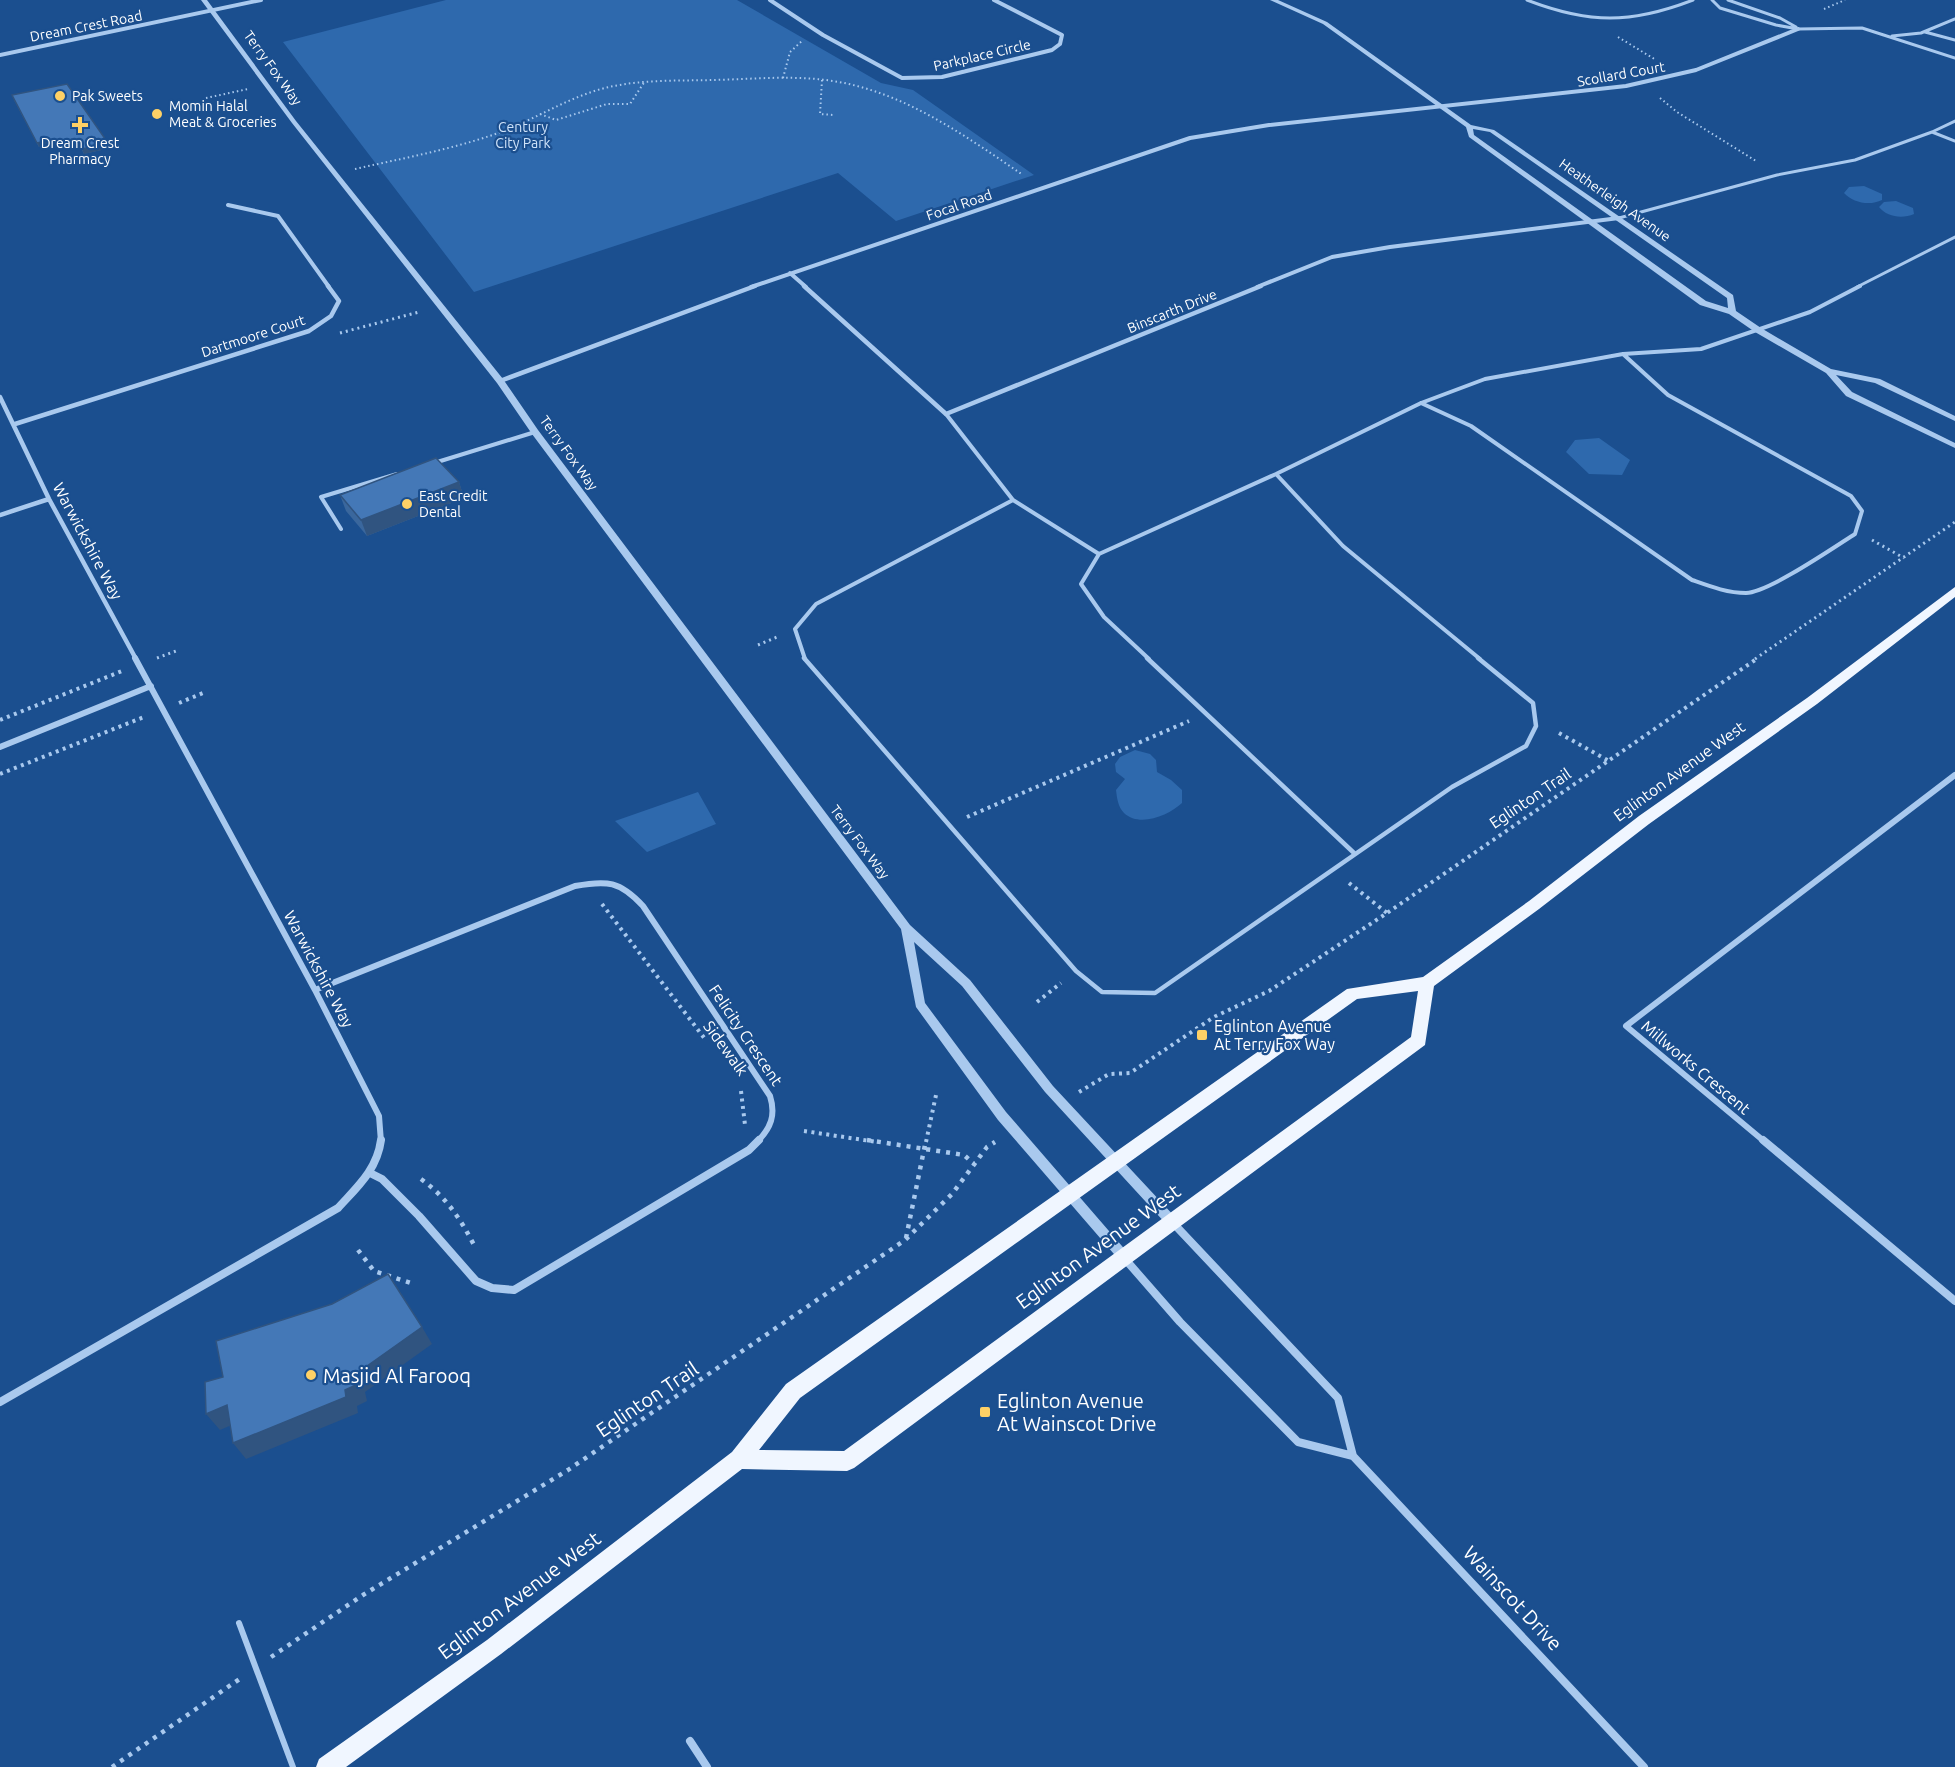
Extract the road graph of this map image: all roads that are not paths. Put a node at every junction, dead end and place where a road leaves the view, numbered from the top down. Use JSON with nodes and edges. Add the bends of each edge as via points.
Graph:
{"nodes":[{"id":1,"x":204,"y":0,"type":"edge"},
{"id":2,"x":261,"y":0,"type":"edge"},
{"id":3,"x":770,"y":0,"type":"edge"},
{"id":4,"x":994,"y":0,"type":"edge"},
{"id":5,"x":1273,"y":0,"type":"edge"},
{"id":6,"x":1527,"y":0,"type":"edge"},
{"id":7,"x":1693,"y":0,"type":"edge"},
{"id":8,"x":1712,"y":0,"type":"edge"},
{"id":9,"x":1728,"y":0,"type":"edge"},
{"id":10,"x":212,"y":11,"type":"junction"},
{"id":11,"x":1955,"y":19,"type":"edge"},
{"id":12,"x":1798,"y":28,"type":"junction"},
{"id":13,"x":1925,"y":32,"type":"junction"},
{"id":14,"x":1890,"y":37,"type":"junction"},
{"id":15,"x":1955,"y":40,"type":"edge"},
{"id":16,"x":0,"y":54,"type":"edge"},
{"id":17,"x":1955,"y":58,"type":"edge"},
{"id":18,"x":1439,"y":105,"type":"junction"},
{"id":19,"x":1955,"y":121,"type":"edge"},
{"id":20,"x":1469,"y":126,"type":"junction"},
{"id":21,"x":1932,"y":132,"type":"junction"},
{"id":22,"x":1955,"y":141,"type":"edge"},
{"id":23,"x":228,"y":205,"type":"dead end"},
{"id":24,"x":1619,"y":218,"type":"junction"},
{"id":25,"x":1590,"y":223,"type":"junction"},
{"id":26,"x":1955,"y":237,"type":"edge"},
{"id":27,"x":790,"y":273,"type":"junction"},
{"id":28,"x":1732,"y":312,"type":"junction"},
{"id":29,"x":1758,"y":330,"type":"junction"},
{"id":30,"x":1623,"y":354,"type":"junction"},
{"id":31,"x":1829,"y":370,"type":"junction"},
{"id":32,"x":500,"y":381,"type":"junction"},
{"id":33,"x":0,"y":397,"type":"edge"},
{"id":34,"x":1420,"y":403,"type":"junction"},
{"id":35,"x":946,"y":414,"type":"junction"},
{"id":36,"x":1955,"y":419,"type":"edge"},
{"id":37,"x":15,"y":424,"type":"junction"},
{"id":38,"x":535,"y":432,"type":"junction"},
{"id":39,"x":1955,"y":446,"type":"edge"},
{"id":40,"x":434,"y":463,"type":"edge"},
{"id":41,"x":400,"y":473,"type":"edge"},
{"id":42,"x":1276,"y":474,"type":"junction"},
{"id":43,"x":49,"y":499,"type":"junction"},
{"id":44,"x":1013,"y":500,"type":"junction"},
{"id":45,"x":0,"y":515,"type":"edge"},
{"id":46,"x":341,"y":529,"type":"dead end"},
{"id":47,"x":1099,"y":554,"type":"junction"},
{"id":48,"x":1955,"y":591,"type":"edge"},
{"id":49,"x":151,"y":686,"type":"junction"},
{"id":50,"x":0,"y":747,"type":"edge"},
{"id":51,"x":1955,"y":775,"type":"edge"},
{"id":52,"x":1354,"y":853,"type":"junction"},
{"id":53,"x":906,"y":928,"type":"junction"},
{"id":54,"x":1427,"y":983,"type":"junction"},
{"id":55,"x":315,"y":990,"type":"junction"},
{"id":56,"x":1116,"y":1161,"type":"junction"},
{"id":57,"x":370,"y":1173,"type":"junction"},
{"id":58,"x":1070,"y":1194,"type":"junction"},
{"id":59,"x":1172,"y":1222,"type":"junction"},
{"id":60,"x":1124,"y":1257,"type":"junction"},
{"id":61,"x":1955,"y":1300,"type":"edge"},
{"id":62,"x":0,"y":1402,"type":"edge"},
{"id":63,"x":1353,"y":1456,"type":"junction"},
{"id":64,"x":739,"y":1460,"type":"junction"},
{"id":65,"x":238,"y":1623,"type":"dead end"},
{"id":66,"x":690,"y":1741,"type":"dead end"},
{"id":67,"x":293,"y":1767,"type":"edge"},
{"id":68,"x":327,"y":1767,"type":"edge"},
{"id":69,"x":707,"y":1767,"type":"edge"},
{"id":70,"x":1644,"y":1767,"type":"edge"}],
"edges":[{"from":1,"to":10,"type":"street","name":"Terry Fox Way"},
{"from":2,"to":10,"type":"street","name":"Dream Crest Road"},
{"from":3,"to":4,"type":"street","name":"Parkplace Circle","via":[[892,74],[911,79],[942,77],[1052,50],[1060,44],[1062,35]]},
{"from":5,"to":18,"type":"street","name":"Heatherleigh Avenue","via":[[1325,23]]},
{"from":6,"to":7,"type":"lane","via":[[1602,20],[1644,16]]},
{"from":8,"to":12,"type":"lane","via":[[1720,8],[1776,26]]},
{"from":9,"to":12,"type":"lane"},
{"from":10,"to":16,"type":"street","name":"Dream Crest Road"},
{"from":10,"to":32,"type":"street","name":"Terry Fox Way","via":[[335,174]]},
{"from":11,"to":13,"type":"lane"},
{"from":12,"to":14,"type":"lane","via":[[1862,27]]},
{"from":12,"to":18,"type":"street","name":"Scollard Court","via":[[1696,70],[1640,83],[1595,91]]},
{"from":13,"to":14,"type":"lane"},
{"from":13,"to":15,"type":"lane"},
{"from":14,"to":17,"type":"lane"},
{"from":18,"to":20,"type":"street","name":"Heatherleigh Avenue"},
{"from":18,"to":27,"type":"street","name":"Focal Road","via":[[1222,132],[1156,148]]},
{"from":19,"to":21,"type":"lane"},
{"from":20,"to":24,"type":"street","name":"Heatherleigh Avenue","via":[[1492,131]]},
{"from":20,"to":25,"type":"street","name":"Heatherleigh Avenue","via":[[1470,136]]},
{"from":21,"to":22,"type":"lane"},
{"from":21,"to":24,"type":"lane","via":[[1855,159],[1777,175]]},
{"from":23,"to":37,"type":"street","name":"Dartmoore Court","via":[[278,216],[339,300],[331,316],[309,330]]},
{"from":24,"to":25,"type":"street","name":"Binscarth Drive"},
{"from":24,"to":28,"type":"street","name":"Heatherleigh Avenue","via":[[1730,297]]},
{"from":25,"to":28,"type":"street","name":"Heatherleigh Avenue","via":[[1703,303]]},
{"from":25,"to":35,"type":"street","name":"Binscarth Drive","via":[[1332,257]]},
{"from":26,"to":29,"type":"lane","via":[[1810,312]]},
{"from":27,"to":32,"type":"street","name":"Focal Road"},
{"from":27,"to":35,"type":"street"},
{"from":28,"to":29,"type":"street","name":"Heatherleigh Avenue"},
{"from":29,"to":30,"type":"lane","via":[[1701,349]]},
{"from":29,"to":31,"type":"street","name":"Heatherleigh Avenue"},
{"from":30,"to":34,"type":"lane","via":[[1485,379]]},
{"from":30,"to":34,"type":"lane","via":[[1668,395],[1851,496],[1863,511],[1855,534],[1766,586],[1748,593],[1721,590],[1692,580],[1471,426]]},
{"from":31,"to":36,"type":"street","name":"Heatherleigh Avenue","via":[[1876,381]]},
{"from":31,"to":39,"type":"street","name":"Heatherleigh Avenue","via":[[1849,394]]},
{"from":32,"to":38,"type":"street","name":"Terry Fox Way"},
{"from":33,"to":37,"type":"street","name":"Warwickshire Way"},
{"from":34,"to":42,"type":"lane"},
{"from":35,"to":44,"type":"lane"},
{"from":37,"to":43,"type":"street","name":"Warwickshire Way"},
{"from":38,"to":40,"type":"lane"},
{"from":38,"to":53,"type":"street","name":"Terry Fox Way"},
{"from":41,"to":46,"type":"lane","via":[[321,497]]},
{"from":42,"to":47,"type":"lane"},
{"from":42,"to":52,"type":"lane","via":[[1342,546],[1533,703],[1536,726],[1526,746],[1452,787]]},
{"from":43,"to":45,"type":"street"},
{"from":43,"to":49,"type":"street","name":"Warwickshire Way"},
{"from":44,"to":47,"type":"lane"},
{"from":44,"to":52,"type":"lane","via":[[816,604],[795,629],[803,657],[1076,971],[1102,992],[1155,993]]},
{"from":47,"to":52,"type":"lane","via":[[1081,584],[1104,617]]},
{"from":48,"to":54,"type":"main road","name":"Eglinton Avenue West","via":[[1812,701],[1644,820]]},
{"from":49,"to":50,"type":"street"},
{"from":49,"to":55,"type":"street","name":"Warwickshire Way"},
{"from":51,"to":61,"type":"street","name":"Millworks Crescent","via":[[1626,1026]]},
{"from":53,"to":56,"type":"street","name":"Terry Fox Way","via":[[966,983],[1049,1089]]},
{"from":53,"to":58,"type":"street","name":"Terry Fox Way","via":[[920,1004],[1002,1116]]},
{"from":54,"to":56,"type":"main road","name":"Eglinton Avenue West","via":[[1353,993]]},
{"from":54,"to":59,"type":"main road","name":"Eglinton Avenue West","via":[[1419,1040]]},
{"from":55,"to":57,"type":"street","name":"Warwickshire Way","via":[[379,1116],[381,1142]]},
{"from":55,"to":57,"type":"street","name":"Felicity Crescent","via":[[575,886],[615,882],[631,891],[643,906],[775,1107],[768,1132],[748,1150],[514,1290],[492,1288],[476,1281],[413,1209],[382,1179]]},
{"from":56,"to":58,"type":"main road","name":"Eglinton Avenue West"},
{"from":56,"to":59,"type":"street","name":"Terry Fox Way"},
{"from":57,"to":62,"type":"street","name":"Warwickshire Way","via":[[338,1208]]},
{"from":58,"to":60,"type":"street"},
{"from":58,"to":64,"type":"main road","name":"Eglinton Avenue West","via":[[793,1391]]},
{"from":59,"to":60,"type":"main road","name":"Eglinton Avenue West"},
{"from":59,"to":63,"type":"street","name":"Wainscot Drive","via":[[1338,1398]]},
{"from":60,"to":63,"type":"street","via":[[1180,1322],[1298,1442]]},
{"from":60,"to":64,"type":"main road","name":"Eglinton Avenue West","via":[[847,1461]]},
{"from":63,"to":70,"type":"street","name":"Wainscot Drive"},
{"from":64,"to":68,"type":"main road","name":"Eglinton Avenue West","via":[[494,1647]]},
{"from":65,"to":67,"type":"lane"},
{"from":66,"to":69,"type":"street"}]}
